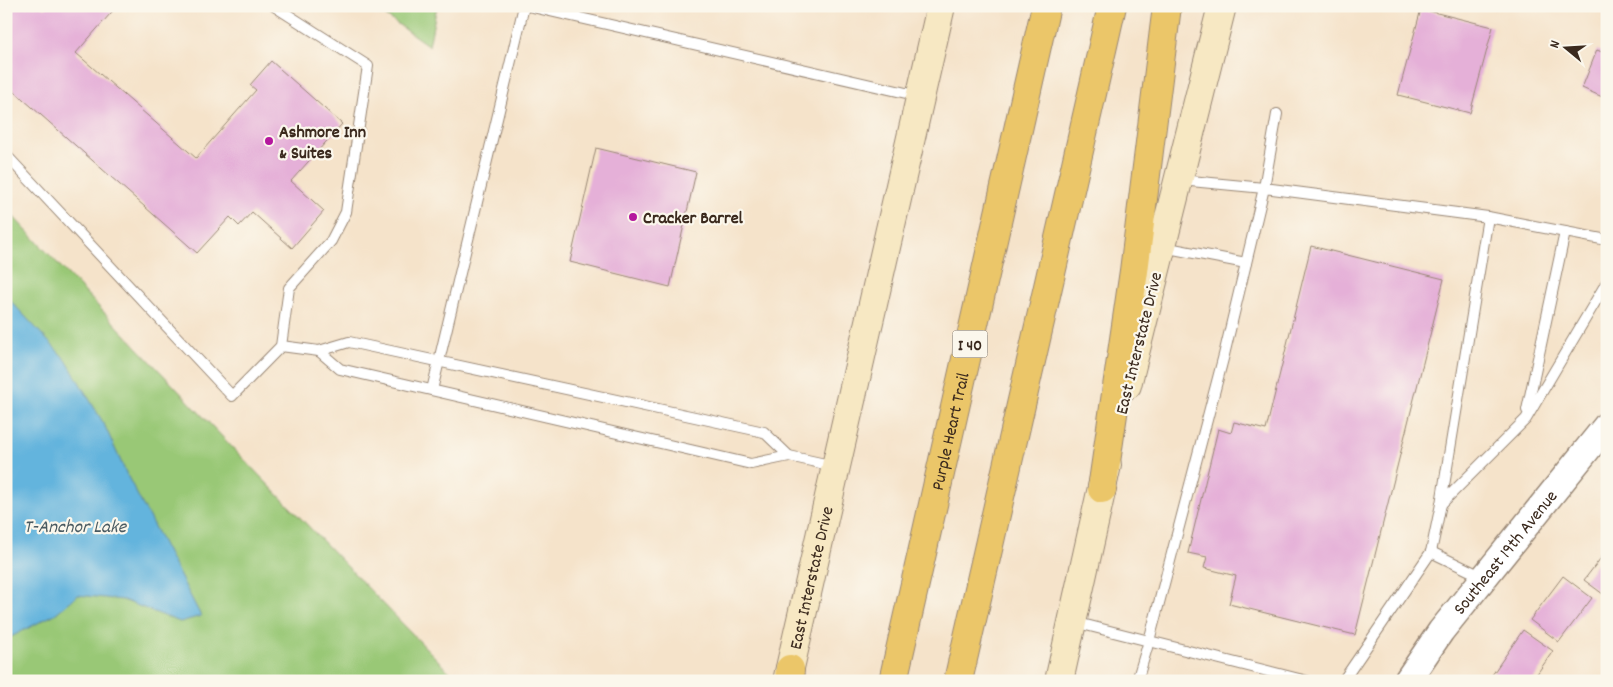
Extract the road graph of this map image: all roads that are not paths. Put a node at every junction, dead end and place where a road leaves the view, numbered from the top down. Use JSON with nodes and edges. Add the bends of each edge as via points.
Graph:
{"nodes":[{"id":1,"x":274,"y":6,"type":"edge"},
{"id":2,"x":526,"y":6,"type":"edge"},
{"id":3,"x":941,"y":6,"type":"edge"},
{"id":4,"x":1046,"y":6,"type":"edge"},
{"id":5,"x":1112,"y":6,"type":"edge"},
{"id":6,"x":1167,"y":6,"type":"edge"},
{"id":7,"x":1222,"y":6,"type":"edge"},
{"id":8,"x":920,"y":96,"type":"junction"},
{"id":9,"x":1277,"y":114,"type":"dead end"},
{"id":10,"x":6,"y":155,"type":"edge"},
{"id":11,"x":1179,"y":180,"type":"junction"},
{"id":12,"x":1264,"y":188,"type":"junction"},
{"id":13,"x":1488,"y":216,"type":"junction"},
{"id":14,"x":1565,"y":232,"type":"junction"},
{"id":15,"x":1607,"y":240,"type":"edge"},
{"id":16,"x":1162,"y":247,"type":"junction"},
{"id":17,"x":1246,"y":264,"type":"junction"},
{"id":18,"x":1607,"y":282,"type":"edge"},
{"id":19,"x":280,"y":346,"type":"junction"},
{"id":20,"x":319,"y":351,"type":"junction"},
{"id":21,"x":438,"y":362,"type":"junction"},
{"id":22,"x":432,"y":390,"type":"junction"},
{"id":23,"x":1526,"y":419,"type":"junction"},
{"id":24,"x":1607,"y":425,"type":"edge"},
{"id":25,"x":789,"y":456,"type":"junction"},
{"id":26,"x":836,"y":467,"type":"junction"},
{"id":27,"x":1102,"y":489,"type":"junction"},
{"id":28,"x":1441,"y":504,"type":"junction"},
{"id":29,"x":1431,"y":552,"type":"junction"},
{"id":30,"x":1484,"y":577,"type":"junction"},
{"id":31,"x":1073,"y":621,"type":"junction"},
{"id":32,"x":1149,"y":641,"type":"junction"},
{"id":33,"x":789,"y":677,"type":"edge"},
{"id":34,"x":893,"y":681,"type":"edge"},
{"id":35,"x":958,"y":681,"type":"edge"},
{"id":36,"x":1059,"y":681,"type":"edge"},
{"id":37,"x":1137,"y":681,"type":"edge"},
{"id":38,"x":1307,"y":681,"type":"edge"},
{"id":39,"x":1343,"y":681,"type":"edge"},
{"id":40,"x":1407,"y":681,"type":"edge"}],
"edges":[{"from":1,"to":19,"type":"lane","via":[[368,66],[346,212],[331,241],[289,288]]},
{"from":2,"to":8,"type":"lane"},
{"from":2,"to":21,"type":"lane"},
{"from":3,"to":8,"type":"main road","name":"East Interstate Drive"},
{"from":4,"to":34,"type":"highway","name":"Purple Heart Trail","number":"I 40"},
{"from":5,"to":35,"type":"highway"},
{"from":6,"to":27,"type":"highway","via":[[1134,271]]},
{"from":7,"to":11,"type":"main road","name":"East Interstate Drive"},
{"from":8,"to":26,"type":"main road","name":"East Interstate Drive"},
{"from":9,"to":12,"type":"lane"},
{"from":10,"to":19,"type":"lane","via":[[232,396]]},
{"from":11,"to":12,"type":"lane"},
{"from":11,"to":16,"type":"main road","name":"East Interstate Drive"},
{"from":12,"to":13,"type":"lane"},
{"from":12,"to":17,"type":"lane"},
{"from":13,"to":14,"type":"lane"},
{"from":13,"to":28,"type":"lane"},
{"from":14,"to":15,"type":"lane"},
{"from":14,"to":23,"type":"lane"},
{"from":16,"to":17,"type":"lane"},
{"from":16,"to":27,"type":"main road","name":"East Interstate Drive"},
{"from":17,"to":32,"type":"lane"},
{"from":18,"to":23,"type":"lane"},
{"from":19,"to":20,"type":"lane"},
{"from":20,"to":21,"type":"lane","via":[[348,342]]},
{"from":20,"to":22,"type":"lane","via":[[340,369]]},
{"from":21,"to":22,"type":"lane"},
{"from":21,"to":25,"type":"lane","via":[[764,432]]},
{"from":22,"to":25,"type":"lane","via":[[751,464]]},
{"from":23,"to":28,"type":"lane"},
{"from":24,"to":30,"type":"street","name":"Southeast 19th Avenue"},
{"from":25,"to":26,"type":"lane"},
{"from":26,"to":33,"type":"main road","name":"East Interstate Drive"},
{"from":27,"to":31,"type":"main road","name":"East Interstate Drive"},
{"from":28,"to":29,"type":"lane"},
{"from":29,"to":30,"type":"lane"},
{"from":29,"to":39,"type":"lane"},
{"from":30,"to":40,"type":"street","name":"Southeast 19th Avenue","via":[[1440,630]]},
{"from":31,"to":32,"type":"lane"},
{"from":31,"to":36,"type":"main road","name":"East Interstate Drive"},
{"from":32,"to":37,"type":"lane"},
{"from":32,"to":38,"type":"lane"}]}
